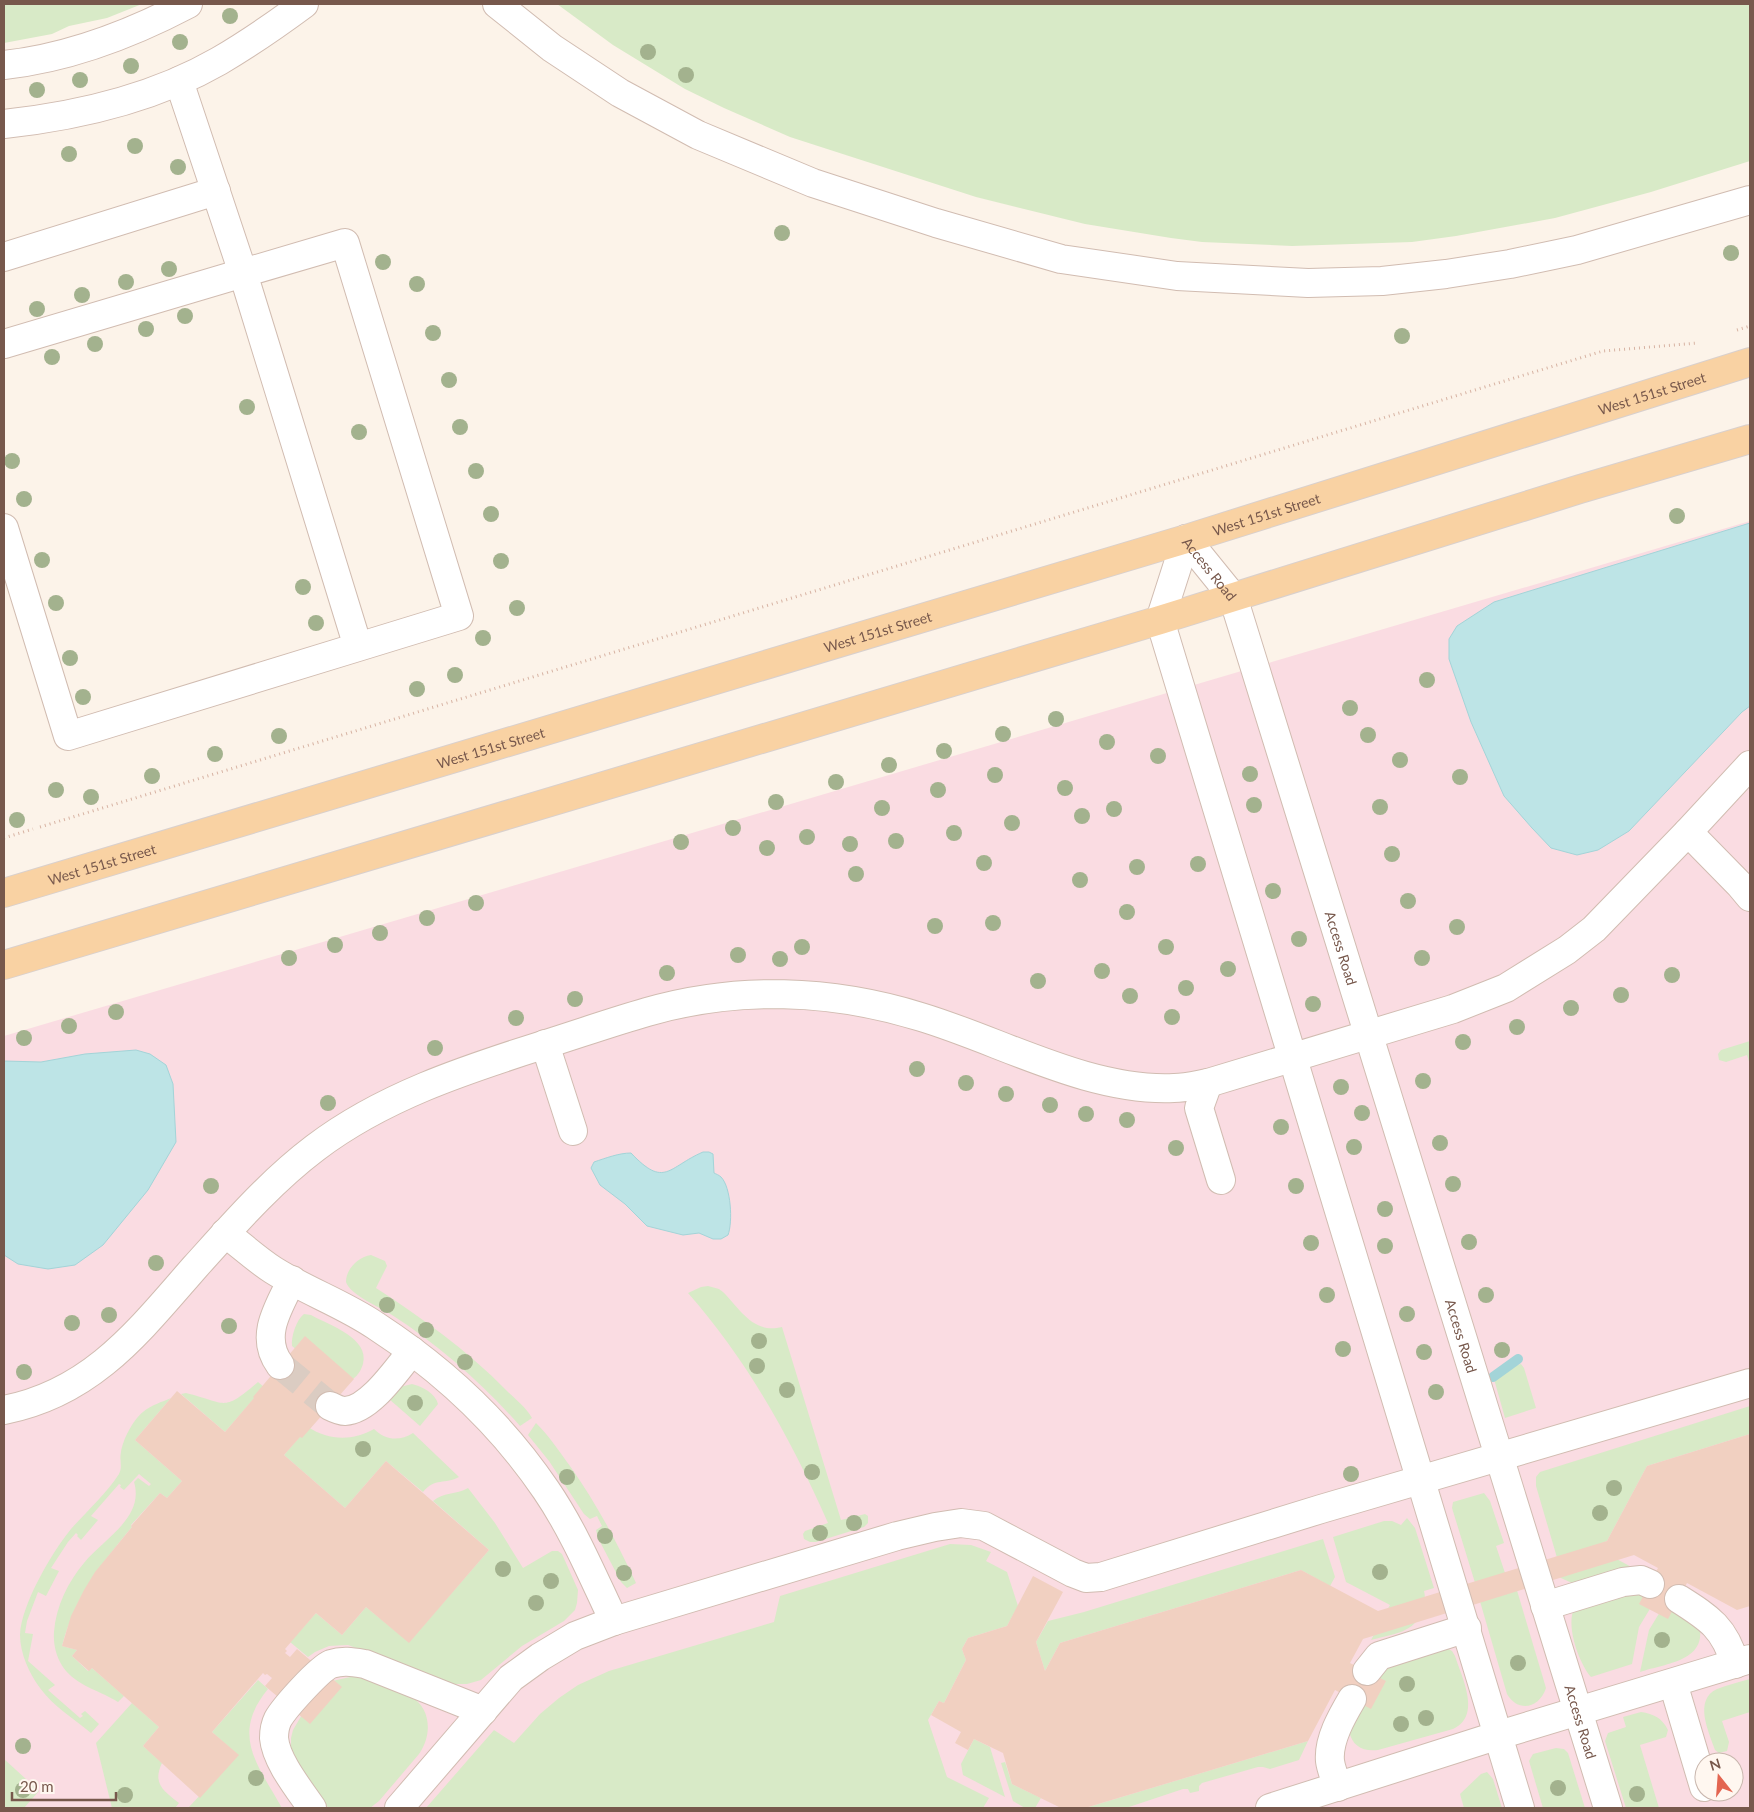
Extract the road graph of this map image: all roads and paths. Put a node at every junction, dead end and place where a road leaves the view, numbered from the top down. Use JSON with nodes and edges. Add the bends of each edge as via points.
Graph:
{"nodes":[{"id":1,"x":188,"y":4,"type":"edge"},
{"id":2,"x":304,"y":4,"type":"edge"},
{"id":3,"x":498,"y":4,"type":"edge"},
{"id":4,"x":4,"y":65,"type":"edge"},
{"id":5,"x":179,"y":81,"type":"junction"},
{"id":6,"x":4,"y":124,"type":"edge"},
{"id":7,"x":216,"y":191,"type":"junction"},
{"id":8,"x":1750,"y":200,"type":"edge"},
{"id":9,"x":4,"y":257,"type":"edge"},
{"id":10,"x":243,"y":273,"type":"junction"},
{"id":11,"x":1750,"y":326,"type":"edge"},
{"id":12,"x":1732,"y":331,"type":"dead end"},
{"id":13,"x":1706,"y":340,"type":"dead end"},
{"id":14,"x":4,"y":344,"type":"edge"},
{"id":15,"x":1750,"y":362,"type":"edge"},
{"id":16,"x":1750,"y":439,"type":"edge"},
{"id":17,"x":4,"y":528,"type":"edge"},
{"id":18,"x":1186,"y":539,"type":"junction"},
{"id":19,"x":1232,"y":597,"type":"junction"},
{"id":20,"x":16,"y":603,"type":"edge"},
{"id":21,"x":1160,"y":620,"type":"junction"},
{"id":22,"x":358,"y":647,"type":"junction"},
{"id":23,"x":1750,"y":765,"type":"edge"},
{"id":24,"x":40,"y":827,"type":"dead end"},
{"id":25,"x":33,"y":829,"type":"dead end"},
{"id":26,"x":1688,"y":832,"type":"junction"},
{"id":27,"x":4,"y":838,"type":"edge"},
{"id":28,"x":4,"y":893,"type":"edge"},
{"id":29,"x":1750,"y":897,"type":"edge"},
{"id":30,"x":4,"y":965,"type":"edge"},
{"id":31,"x":1368,"y":1035,"type":"junction"},
{"id":32,"x":545,"y":1044,"type":"junction"},
{"id":33,"x":1293,"y":1058,"type":"junction"},
{"id":34,"x":1208,"y":1083,"type":"junction"},
{"id":35,"x":572,"y":1131,"type":"dead end"},
{"id":36,"x":1221,"y":1180,"type":"dead end"},
{"id":37,"x":225,"y":1233,"type":"junction"},
{"id":38,"x":292,"y":1280,"type":"junction"},
{"id":39,"x":412,"y":1351,"type":"junction"},
{"id":40,"x":280,"y":1365,"type":"tunnel mouth"},
{"id":41,"x":1750,"y":1383,"type":"edge"},
{"id":42,"x":330,"y":1406,"type":"tunnel mouth"},
{"id":43,"x":4,"y":1410,"type":"edge"},
{"id":44,"x":1498,"y":1457,"type":"junction"},
{"id":45,"x":1421,"y":1481,"type":"junction"},
{"id":46,"x":1650,"y":1584,"type":"dead end"},
{"id":47,"x":1679,"y":1599,"type":"dead end"},
{"id":48,"x":1545,"y":1606,"type":"junction"},
{"id":49,"x":614,"y":1621,"type":"junction"},
{"id":50,"x":1467,"y":1628,"type":"junction"},
{"id":51,"x":1743,"y":1661,"type":"edge"},
{"id":52,"x":1367,"y":1671,"type":"dead end"},
{"id":53,"x":1673,"y":1683,"type":"junction"},
{"id":54,"x":1352,"y":1699,"type":"dead end"},
{"id":55,"x":483,"y":1710,"type":"junction"},
{"id":56,"x":1579,"y":1712,"type":"junction"},
{"id":57,"x":1499,"y":1736,"type":"junction"},
{"id":58,"x":1694,"y":1753,"type":"edge"},
{"id":59,"x":1338,"y":1787,"type":"junction"},
{"id":60,"x":312,"y":1808,"type":"edge"},
{"id":61,"x":399,"y":1808,"type":"edge"},
{"id":62,"x":1270,"y":1808,"type":"edge"},
{"id":63,"x":1520,"y":1808,"type":"edge"},
{"id":64,"x":1608,"y":1808,"type":"edge"}],
"edges":[{"from":1,"to":4,"type":"street","via":[[99,43]]},
{"from":2,"to":5,"type":"street","via":[[218,62]]},
{"from":3,"to":8,"type":"street","via":[[552,48],[620,93],[698,134],[813,183],[1061,259],[1177,276],[1308,283],[1382,281],[1510,264],[1577,250]]},
{"from":5,"to":6,"type":"street","via":[[111,105],[50,119]]},
{"from":5,"to":7,"type":"street"},
{"from":7,"to":9,"type":"street"},
{"from":7,"to":10,"type":"street"},
{"from":10,"to":14,"type":"street"},
{"from":10,"to":22,"type":"street"},
{"from":10,"to":22,"type":"street","via":[[345,242],[459,616]]},
{"from":11,"to":12,"type":"path"},
{"from":13,"to":24,"type":"path","via":[[1603,351]]},
{"from":15,"to":18,"type":"main road","name":"West 151st Street"},
{"from":16,"to":19,"type":"main road"},
{"from":17,"to":20,"type":"street"},
{"from":18,"to":19,"type":"street","name":"Access Road"},
{"from":18,"to":21,"type":"street","name":"Access Road"},
{"from":18,"to":28,"type":"main road","name":"West 151st Street"},
{"from":19,"to":21,"type":"main road"},
{"from":19,"to":31,"type":"street","name":"Access Road"},
{"from":20,"to":22,"type":"street","via":[[68,736]]},
{"from":21,"to":30,"type":"main road"},
{"from":21,"to":33,"type":"street"},
{"from":23,"to":26,"type":"street"},
{"from":25,"to":27,"type":"path"},
{"from":26,"to":29,"type":"street"},
{"from":26,"to":31,"type":"street","via":[[1594,929],[1545,964],[1506,988],[1453,1009]]},
{"from":31,"to":33,"type":"street"},
{"from":31,"to":44,"type":"street","name":"Access Road"},
{"from":32,"to":34,"type":"street","via":[[685,1003],[721,997],[795,993],[834,997],[919,1016],[1096,1078],[1135,1086],[1174,1088]]},
{"from":32,"to":35,"type":"street"},
{"from":32,"to":37,"type":"street","via":[[442,1080],[354,1121],[283,1173]]},
{"from":33,"to":34,"type":"street"},
{"from":33,"to":45,"type":"street"},
{"from":34,"to":36,"type":"street","via":[[1199,1108]]},
{"from":37,"to":38,"type":"street"},
{"from":37,"to":43,"type":"street","via":[[114,1356],[57,1394]]},
{"from":38,"to":39,"type":"street","via":[[374,1324]]},
{"from":38,"to":40,"type":"street","via":[[271,1325],[272,1351]]},
{"from":39,"to":42,"type":"street","via":[[369,1400],[344,1411]]},
{"from":39,"to":49,"type":"street","via":[[478,1409],[517,1450],[547,1491],[578,1544]]},
{"from":41,"to":44,"type":"street"},
{"from":44,"to":45,"type":"street"},
{"from":44,"to":48,"type":"street","name":"Access Road"},
{"from":45,"to":49,"type":"street","via":[[1101,1577],[1086,1578],[1073,1573],[984,1526],[961,1523],[897,1536]]},
{"from":45,"to":50,"type":"street"},
{"from":46,"to":48,"type":"street","via":[[1641,1580],[1623,1582]]},
{"from":47,"to":51,"type":"street","via":[[1708,1618]]},
{"from":48,"to":56,"type":"street","name":"Access Road"},
{"from":49,"to":55,"type":"street","via":[[575,1636],[540,1657],[511,1678]]},
{"from":50,"to":52,"type":"street","via":[[1379,1656]]},
{"from":50,"to":57,"type":"street"},
{"from":51,"to":53,"type":"street"},
{"from":53,"to":56,"type":"street"},
{"from":53,"to":58,"type":"street"},
{"from":54,"to":59,"type":"street","via":[[1332,1744],[1330,1760]]},
{"from":55,"to":60,"type":"street","via":[[365,1664],[351,1661],[325,1667],[284,1710],[274,1728],[276,1748],[282,1761]]},
{"from":55,"to":61,"type":"street"},
{"from":56,"to":57,"type":"street"},
{"from":56,"to":64,"type":"street","name":"Access Road"},
{"from":57,"to":59,"type":"street"},
{"from":57,"to":63,"type":"street"},
{"from":59,"to":62,"type":"street"}]}
